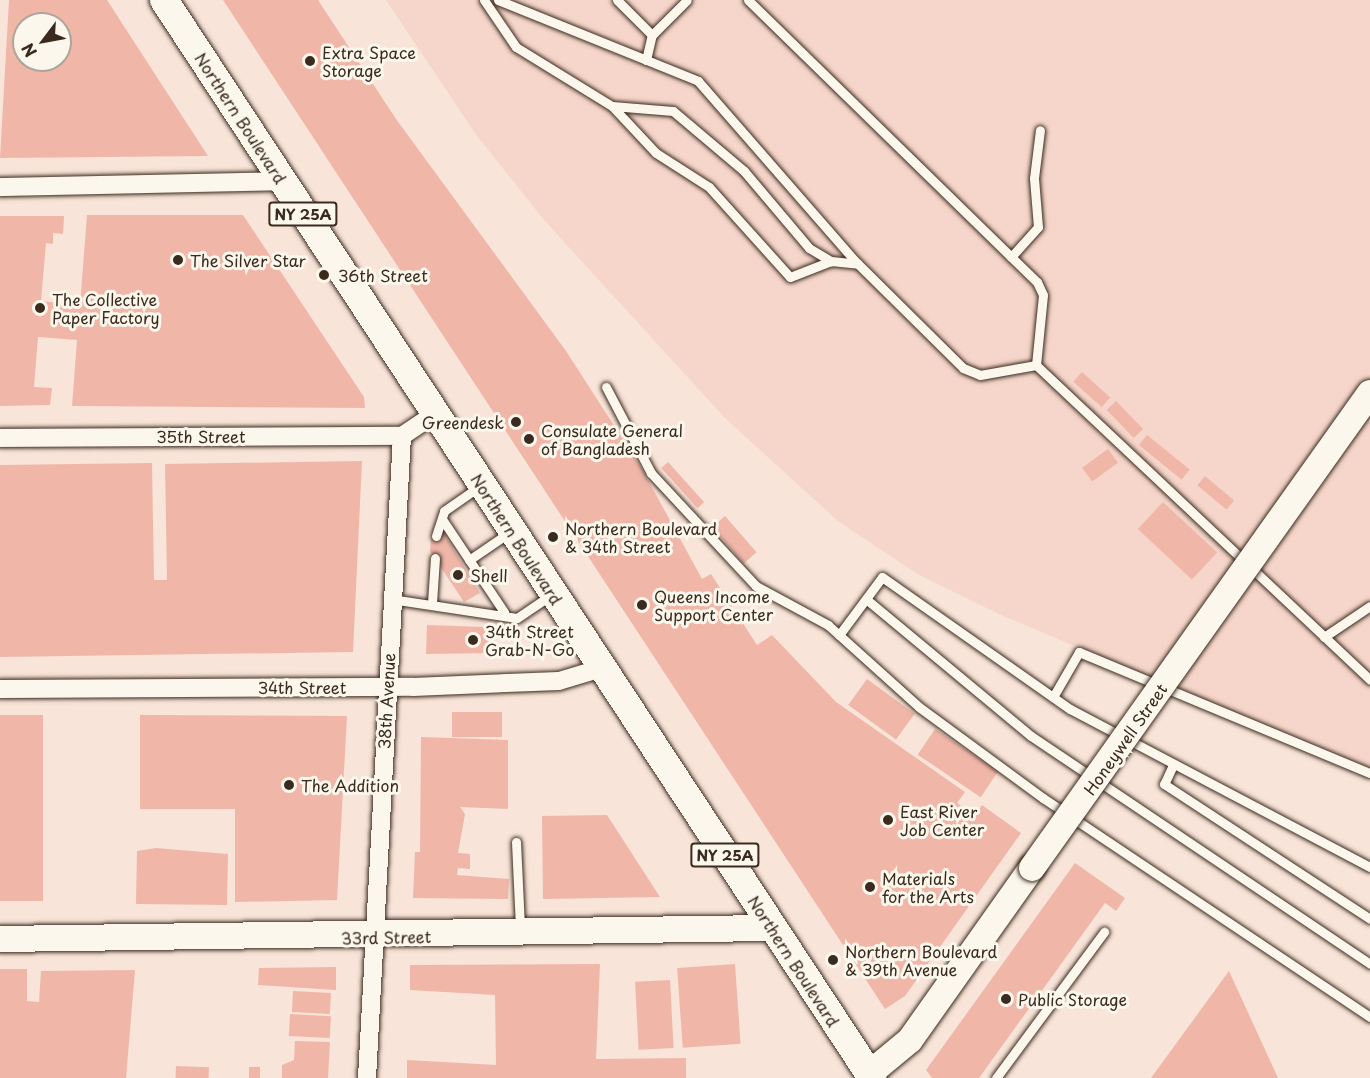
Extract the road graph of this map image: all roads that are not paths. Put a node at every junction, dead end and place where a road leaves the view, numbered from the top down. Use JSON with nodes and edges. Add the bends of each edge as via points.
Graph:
{"nodes":[{"id":1,"x":164,"y":0,"type":"edge"},
{"id":2,"x":484,"y":0,"type":"edge"},
{"id":3,"x":498,"y":0,"type":"edge"},
{"id":4,"x":617,"y":0,"type":"edge"},
{"id":5,"x":687,"y":0,"type":"edge"},
{"id":6,"x":748,"y":0,"type":"edge"},
{"id":7,"x":652,"y":35,"type":"junction"},
{"id":8,"x":646,"y":60,"type":"junction"},
{"id":9,"x":612,"y":106,"type":"junction"},
{"id":10,"x":1040,"y":130,"type":"dead end"},
{"id":11,"x":282,"y":182,"type":"junction"},
{"id":12,"x":0,"y":187,"type":"edge"},
{"id":13,"x":1011,"y":257,"type":"junction"},
{"id":14,"x":831,"y":261,"type":"junction"},
{"id":15,"x":858,"y":264,"type":"junction"},
{"id":16,"x":1036,"y":364,"type":"junction"},
{"id":17,"x":606,"y":387,"type":"dead end"},
{"id":18,"x":1370,"y":393,"type":"edge"},
{"id":19,"x":435,"y":414,"type":"junction"},
{"id":20,"x":402,"y":436,"type":"junction"},
{"id":21,"x":0,"y":438,"type":"edge"},
{"id":22,"x":481,"y":484,"type":"junction"},
{"id":23,"x":442,"y":519,"type":"junction"},
{"id":24,"x":512,"y":531,"type":"junction"},
{"id":25,"x":436,"y":536,"type":"dead end"},
{"id":26,"x":435,"y":558,"type":"dead end"},
{"id":27,"x":469,"y":560,"type":"junction"},
{"id":28,"x":553,"y":593,"type":"junction"},
{"id":29,"x":391,"y":598,"type":"junction"},
{"id":30,"x":866,"y":599,"type":"junction"},
{"id":31,"x":432,"y":603,"type":"junction"},
{"id":32,"x":1370,"y":606,"type":"edge"},
{"id":33,"x":504,"y":612,"type":"junction"},
{"id":34,"x":839,"y":635,"type":"junction"},
{"id":35,"x":1324,"y":637,"type":"junction"},
{"id":36,"x":602,"y":668,"type":"junction"},
{"id":37,"x":1370,"y":680,"type":"edge"},
{"id":38,"x":387,"y":687,"type":"junction"},
{"id":39,"x":0,"y":689,"type":"edge"},
{"id":40,"x":1053,"y":697,"type":"junction"},
{"id":41,"x":1173,"y":765,"type":"junction"},
{"id":42,"x":1370,"y":773,"type":"edge"},
{"id":43,"x":516,"y":842,"type":"dead end"},
{"id":44,"x":1370,"y":867,"type":"edge"},
{"id":45,"x":1370,"y":919,"type":"edge"},
{"id":46,"x":772,"y":928,"type":"junction"},
{"id":47,"x":1104,"y":932,"type":"dead end"},
{"id":48,"x":521,"y":934,"type":"junction"},
{"id":49,"x":374,"y":937,"type":"junction"},
{"id":50,"x":0,"y":939,"type":"edge"},
{"id":51,"x":1370,"y":964,"type":"edge"},
{"id":52,"x":1370,"y":1017,"type":"edge"},
{"id":53,"x":868,"y":1077,"type":"edge"},
{"id":54,"x":367,"y":1078,"type":"edge"},
{"id":55,"x":996,"y":1078,"type":"edge"}],
"edges":[{"from":1,"to":11,"type":"main road","name":"Northern Boulevard","number":"NY 25A"},
{"from":2,"to":9,"type":"lane","via":[[516,47]]},
{"from":3,"to":8,"type":"lane"},
{"from":4,"to":7,"type":"lane"},
{"from":5,"to":7,"type":"lane"},
{"from":6,"to":13,"type":"lane"},
{"from":7,"to":8,"type":"lane"},
{"from":8,"to":15,"type":"lane","via":[[698,81],[719,101]]},
{"from":9,"to":14,"type":"lane","via":[[673,111],[744,171],[809,248]]},
{"from":9,"to":14,"type":"lane","via":[[656,153],[709,187],[790,277]]},
{"from":10,"to":13,"type":"lane","via":[[1034,178],[1038,227]]},
{"from":11,"to":12,"type":"street"},
{"from":11,"to":19,"type":"main road","name":"Northern Boulevard","number":"NY 25A"},
{"from":13,"to":16,"type":"lane","via":[[1043,294]]},
{"from":14,"to":15,"type":"lane"},
{"from":15,"to":16,"type":"lane","via":[[967,371],[980,375]]},
{"from":16,"to":35,"type":"lane"},
{"from":17,"to":34,"type":"lane","via":[[643,462],[732,563],[768,595]]},
{"from":18,"to":53,"type":"street","name":"Honeywell Street","bridge":true,"via":[[910,1040]]},
{"from":19,"to":20,"type":"street"},
{"from":19,"to":22,"type":"main road","name":"Northern Boulevard","number":"NY 25A"},
{"from":20,"to":21,"type":"street","name":"35th Street"},
{"from":20,"to":29,"type":"street","name":"38th Avenue"},
{"from":22,"to":23,"type":"lane"},
{"from":22,"to":24,"type":"main road","name":"Northern Boulevard","number":"NY 25A"},
{"from":23,"to":25,"type":"lane"},
{"from":23,"to":27,"type":"lane"},
{"from":24,"to":27,"type":"lane"},
{"from":24,"to":28,"type":"main road","name":"Northern Boulevard","number":"NY 25A"},
{"from":26,"to":31,"type":"lane"},
{"from":27,"to":33,"type":"lane"},
{"from":28,"to":33,"type":"lane","via":[[517,618]]},
{"from":28,"to":36,"type":"main road","name":"Northern Boulevard","number":"NY 25A"},
{"from":29,"to":31,"type":"lane"},
{"from":29,"to":38,"type":"street","name":"38th Avenue"},
{"from":30,"to":34,"type":"lane"},
{"from":30,"to":40,"type":"lane","via":[[882,577]]},
{"from":30,"to":51,"type":"lane","via":[[1012,723]]},
{"from":31,"to":33,"type":"lane"},
{"from":32,"to":35,"type":"lane"},
{"from":34,"to":52,"type":"lane","via":[[919,707],[1043,798]]},
{"from":35,"to":37,"type":"lane"},
{"from":36,"to":38,"type":"street","name":"34th Street","via":[[559,681]]},
{"from":36,"to":46,"type":"main road","name":"Northern Boulevard","number":"NY 25A"},
{"from":38,"to":39,"type":"street","name":"34th Street"},
{"from":38,"to":49,"type":"street","name":"38th Avenue"},
{"from":40,"to":41,"type":"lane"},
{"from":40,"to":42,"type":"lane","via":[[1079,652]]},
{"from":41,"to":44,"type":"lane"},
{"from":41,"to":45,"type":"lane","via":[[1164,784]]},
{"from":43,"to":48,"type":"lane"},
{"from":46,"to":48,"type":"street","name":"33rd Street"},
{"from":46,"to":53,"type":"main road","name":"Northern Boulevard","number":"NY 25A"},
{"from":47,"to":55,"type":"lane"},
{"from":48,"to":49,"type":"street","name":"33rd Street"},
{"from":49,"to":50,"type":"street","name":"33rd Street"},
{"from":49,"to":54,"type":"street","name":"38th Avenue"}]}
